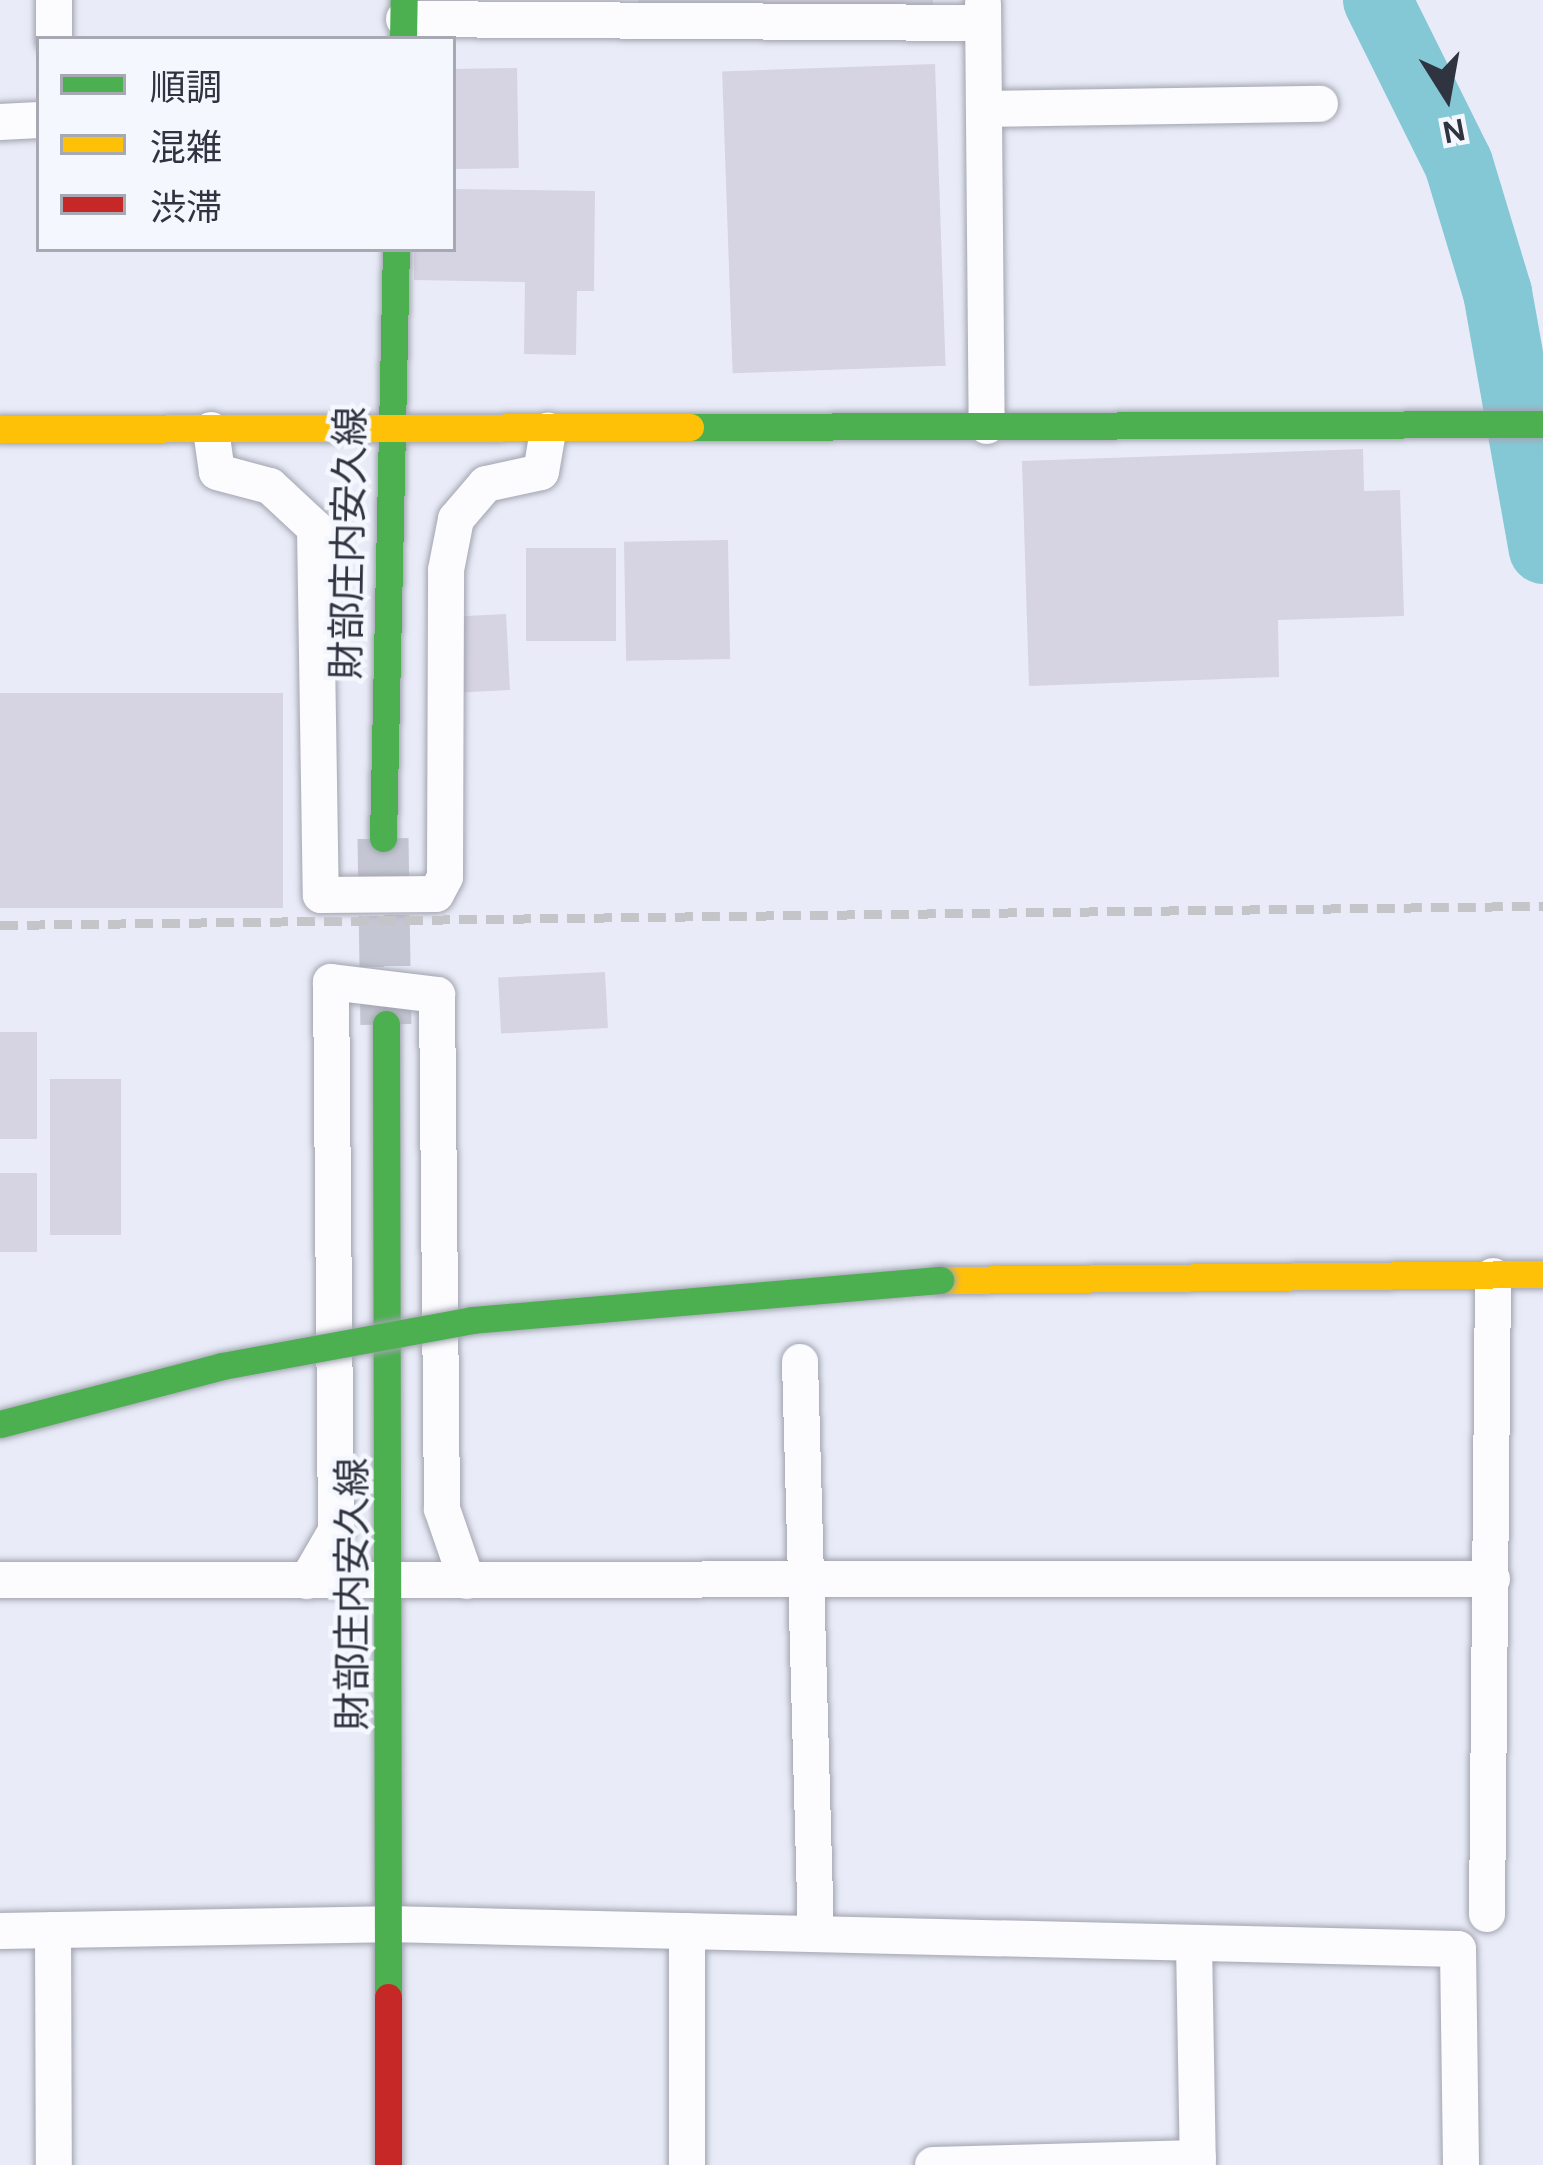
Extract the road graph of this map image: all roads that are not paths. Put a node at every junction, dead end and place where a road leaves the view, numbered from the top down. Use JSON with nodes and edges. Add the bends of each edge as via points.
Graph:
{"nodes":[{"id":1,"x":54,"y":0,"type":"edge"},
{"id":2,"x":983,"y":12,"type":"edge"},
{"id":3,"x":404,"y":19,"type":"edge"},
{"id":4,"x":54,"y":36,"type":"edge"},
{"id":5,"x":1320,"y":104,"type":"dead end"},
{"id":6,"x":984,"y":109,"type":"junction"},
{"id":7,"x":36,"y":120,"type":"edge"},
{"id":8,"x":0,"y":122,"type":"edge"},
{"id":9,"x":396,"y":252,"type":"edge"},
{"id":10,"x":1543,"y":424,"type":"edge"},
{"id":11,"x":987,"y":426,"type":"junction"},
{"id":12,"x":0,"y":429,"type":"edge"},
{"id":13,"x":211,"y":430,"type":"junction"},
{"id":14,"x":548,"y":431,"type":"junction"},
{"id":15,"x":389,"y":432,"type":"junction"},
{"id":16,"x":383,"y":838,"type":"tunnel mouth"},
{"id":17,"x":386,"y":1024,"type":"tunnel mouth"},
{"id":18,"x":1519,"y":1275,"type":"edge"},
{"id":19,"x":800,"y":1362,"type":"dead end"},
{"id":20,"x":0,"y":1424,"type":"edge"},
{"id":21,"x":1492,"y":1579,"type":"junction"},
{"id":22,"x":0,"y":1580,"type":"edge"},
{"id":23,"x":308,"y":1581,"type":"junction"},
{"id":24,"x":394,"y":1581,"type":"junction"},
{"id":25,"x":467,"y":1582,"type":"junction"},
{"id":26,"x":808,"y":1582,"type":"junction"},
{"id":27,"x":1486,"y":1914,"type":"dead end"},
{"id":28,"x":387,"y":1924,"type":"junction"},
{"id":29,"x":53,"y":1930,"type":"junction"},
{"id":30,"x":0,"y":1931,"type":"edge"},
{"id":31,"x":687,"y":1931,"type":"junction"},
{"id":32,"x":816,"y":1934,"type":"junction"},
{"id":33,"x":1194,"y":1943,"type":"junction"},
{"id":34,"x":1198,"y":2162,"type":"edge"},
{"id":35,"x":54,"y":2165,"type":"edge"},
{"id":36,"x":388,"y":2165,"type":"edge"},
{"id":37,"x":686,"y":2165,"type":"edge"},
{"id":38,"x":933,"y":2165,"type":"edge"},
{"id":39,"x":1461,"y":2165,"type":"edge"}],
"edges":[{"from":1,"to":4,"type":"street"},
{"from":2,"to":3,"type":"street"},
{"from":2,"to":6,"type":"street"},
{"from":5,"to":6,"type":"street"},
{"from":6,"to":11,"type":"street"},
{"from":7,"to":8,"type":"street"},
{"from":9,"to":15,"type":"street","name":"財部庄内安久線"},
{"from":10,"to":11,"type":"street"},
{"from":11,"to":14,"type":"street"},
{"from":12,"to":13,"type":"street"},
{"from":13,"to":14,"type":"street","via":[[217,472],[270,486],[315,528],[321,895],[436,894],[445,878],[446,570],[456,519],[486,484],[541,472]]},
{"from":13,"to":15,"type":"street"},
{"from":14,"to":15,"type":"street"},
{"from":15,"to":16,"type":"street","name":"財部庄内安久線"},
{"from":17,"to":24,"type":"street","name":"財部庄内安久線"},
{"from":18,"to":20,"type":"street","bridge":true,"via":[[940,1280],[472,1320],[222,1366]]},
{"from":18,"to":21,"type":"street"},
{"from":19,"to":26,"type":"street"},
{"from":21,"to":26,"type":"street"},
{"from":21,"to":27,"type":"street"},
{"from":22,"to":23,"type":"street"},
{"from":23,"to":24,"type":"street"},
{"from":23,"to":25,"type":"street","via":[[336,1532],[331,982],[437,995],[442,1509]]},
{"from":24,"to":25,"type":"street"},
{"from":24,"to":28,"type":"street","name":"財部庄内安久線"},
{"from":25,"to":26,"type":"street"},
{"from":26,"to":32,"type":"street"},
{"from":28,"to":29,"type":"street"},
{"from":28,"to":31,"type":"street"},
{"from":28,"to":36,"type":"street","name":"財部庄内安久線"},
{"from":29,"to":30,"type":"street"},
{"from":29,"to":35,"type":"street"},
{"from":31,"to":32,"type":"street"},
{"from":31,"to":37,"type":"street"},
{"from":32,"to":33,"type":"street"},
{"from":33,"to":34,"type":"street"},
{"from":33,"to":39,"type":"street","via":[[1458,1949]]},
{"from":34,"to":38,"type":"street"}]}
